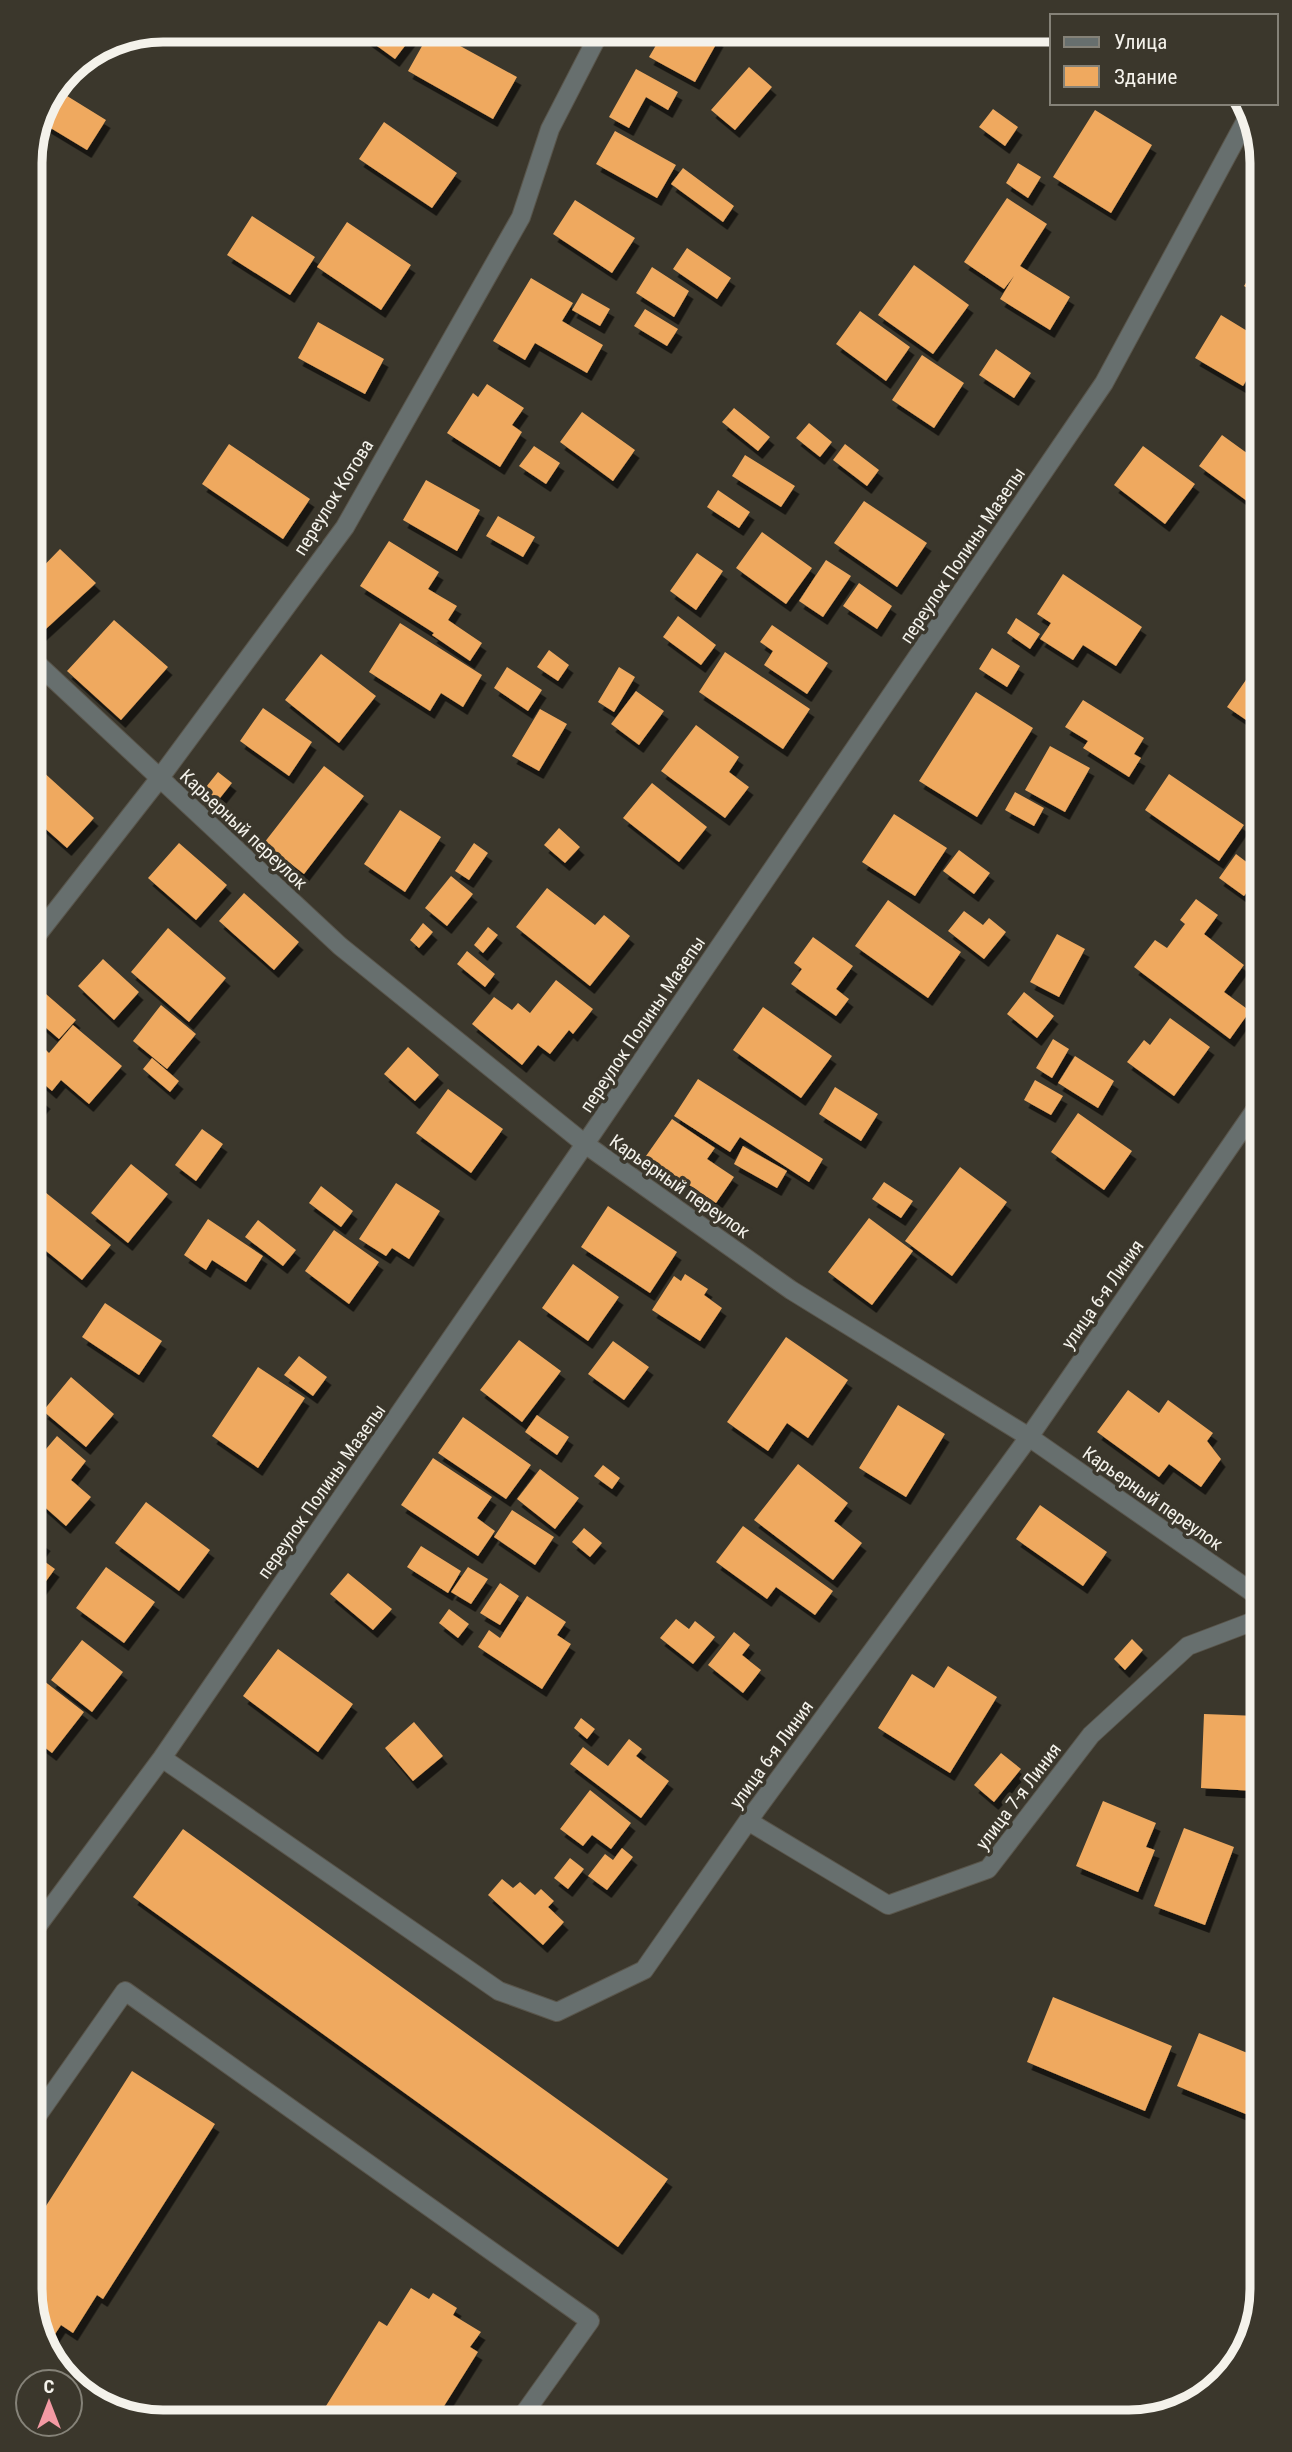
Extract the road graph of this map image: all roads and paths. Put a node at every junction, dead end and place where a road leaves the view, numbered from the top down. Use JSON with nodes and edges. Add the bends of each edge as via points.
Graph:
{"nodes":[{"id":1,"x":595,"y":42,"type":"edge"},
{"id":2,"x":1243,"y":124,"type":"edge"},
{"id":3,"x":42,"y":668,"type":"edge"},
{"id":4,"x":159,"y":779,"type":"junction"},
{"id":5,"x":42,"y":929,"type":"edge"},
{"id":6,"x":1250,"y":1117,"type":"edge"},
{"id":7,"x":585,"y":1144,"type":"junction"},
{"id":8,"x":1029,"y":1437,"type":"junction"},
{"id":9,"x":1250,"y":1591,"type":"edge"},
{"id":10,"x":1250,"y":1623,"type":"edge"},
{"id":11,"x":162,"y":1758,"type":"junction"},
{"id":12,"x":748,"y":1821,"type":"junction"},
{"id":13,"x":42,"y":1920,"type":"edge"},
{"id":14,"x":42,"y":2109,"type":"edge"},
{"id":15,"x":527,"y":2410,"type":"edge"}],
"edges":[{"from":1,"to":4,"type":"street","name":"переулок Котова","via":[[550,129],[521,217],[345,527]]},
{"from":2,"to":7,"type":"street","name":"переулок Полины Мазепы","via":[[1104,383]]},
{"from":3,"to":4,"type":"street","name":"Карьерный переулок"},
{"from":4,"to":5,"type":"street","name":"переулок Котова"},
{"from":4,"to":7,"type":"street","name":"Карьерный переулок","via":[[340,946]]},
{"from":6,"to":8,"type":"street","name":"улица 6-я Линия"},
{"from":7,"to":8,"type":"street","name":"Карьерный переулок","via":[[792,1290]]},
{"from":7,"to":11,"type":"street","name":"переулок Полины Мазепы"},
{"from":8,"to":9,"type":"street","name":"Карьерный переулок"},
{"from":8,"to":12,"type":"street","name":"улица 6-я Линия"},
{"from":10,"to":12,"type":"street","name":"улица 7-я Линия","via":[[1188,1646],[1091,1735],[988,1870],[888,1905]]},
{"from":11,"to":12,"type":"street","name":"улица 6-я Линия","via":[[499,1992],[557,2012],[644,1970]]},
{"from":11,"to":13,"type":"street","name":"переулок Полины Мазепы"},
{"from":14,"to":15,"type":"street","via":[[125,1992],[590,2321]]}]}
